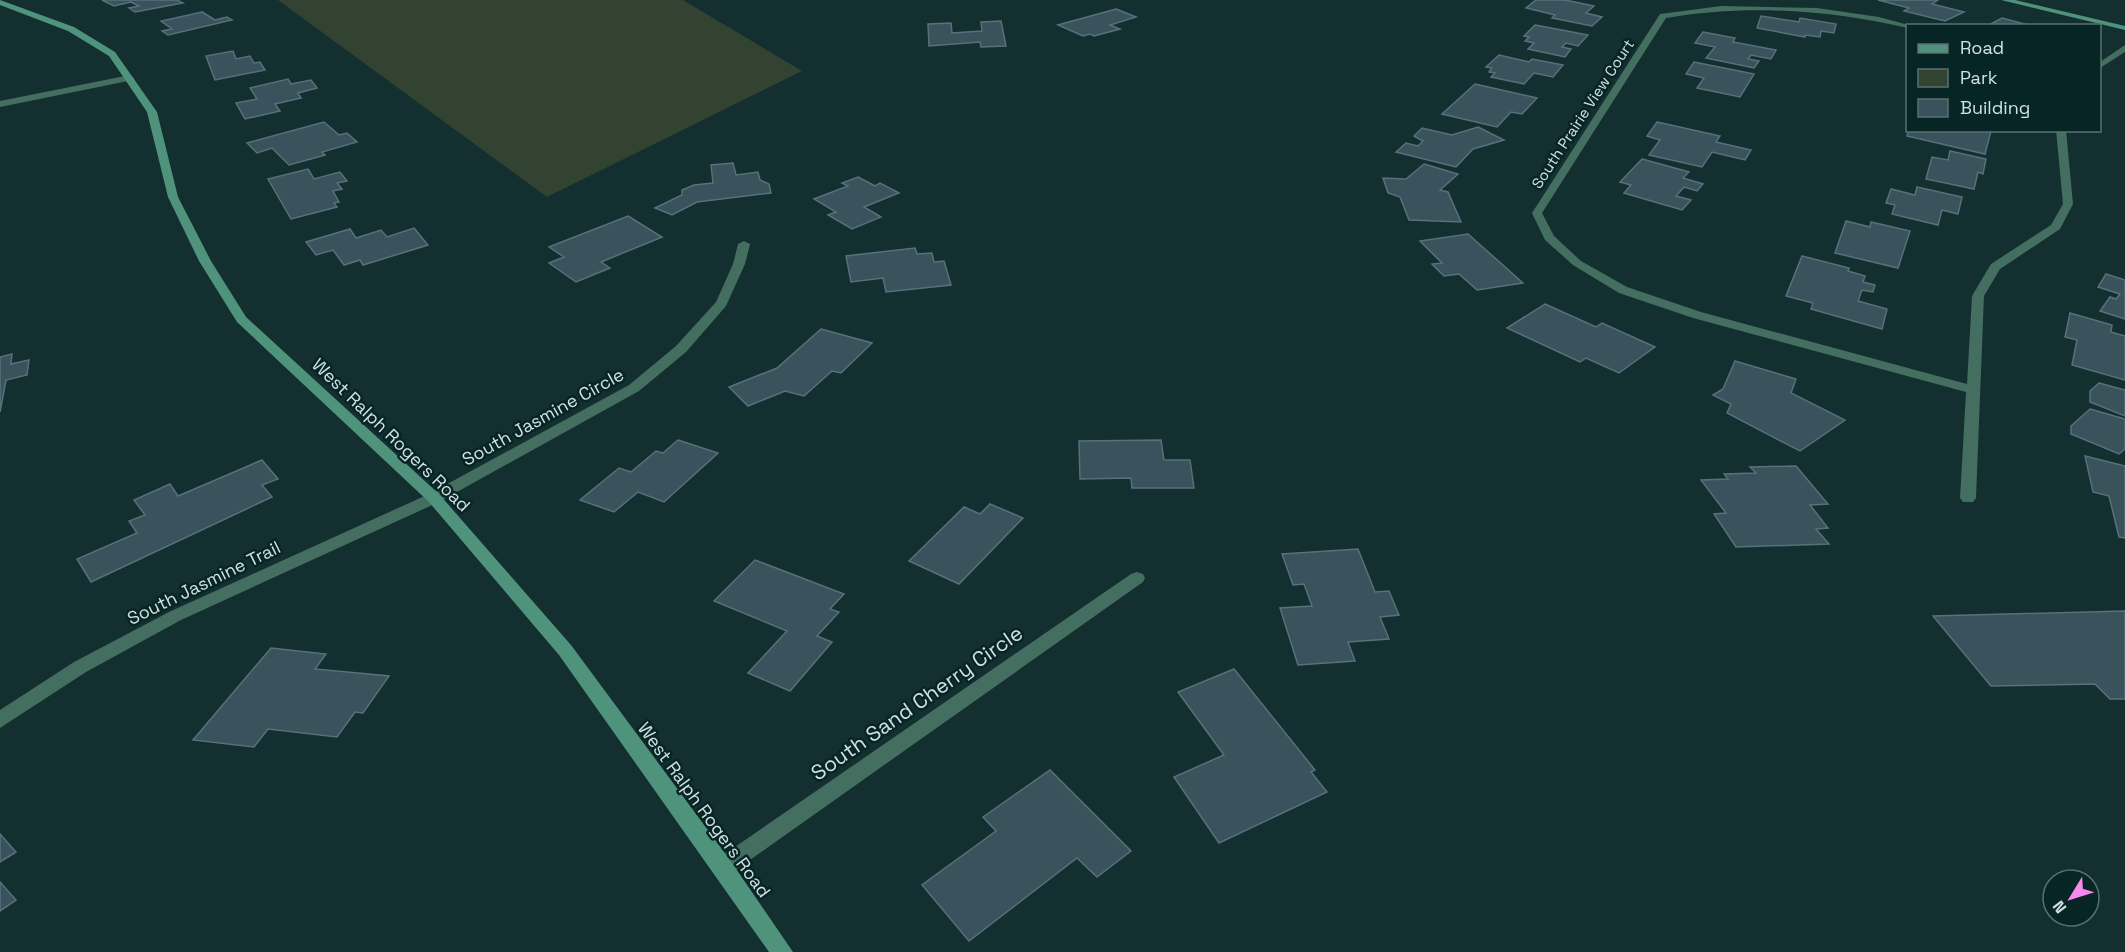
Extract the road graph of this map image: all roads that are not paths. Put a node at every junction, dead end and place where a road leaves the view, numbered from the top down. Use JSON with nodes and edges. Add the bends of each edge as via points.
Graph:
{"nodes":[{"id":1,"x":1745,"y":0,"type":"edge"},
{"id":2,"x":2005,"y":0,"type":"edge"},
{"id":3,"x":2031,"y":0,"type":"edge"},
{"id":4,"x":0,"y":2,"type":"edge"},
{"id":5,"x":2125,"y":22,"type":"edge"},
{"id":6,"x":1906,"y":25,"type":"edge"},
{"id":7,"x":2125,"y":28,"type":"edge"},
{"id":8,"x":2125,"y":48,"type":"edge"},
{"id":9,"x":2101,"y":65,"type":"edge"},
{"id":10,"x":130,"y":78,"type":"junction"},
{"id":11,"x":0,"y":104,"type":"edge"},
{"id":12,"x":2061,"y":132,"type":"edge"},
{"id":13,"x":744,"y":244,"type":"dead end"},
{"id":14,"x":1974,"y":390,"type":"junction"},
{"id":15,"x":434,"y":498,"type":"junction"},
{"id":16,"x":1968,"y":498,"type":"dead end"},
{"id":17,"x":1137,"y":578,"type":"dead end"},
{"id":18,"x":0,"y":720,"type":"edge"},
{"id":19,"x":723,"y":867,"type":"junction"},
{"id":20,"x":782,"y":952,"type":"edge"}],
"edges":[{"from":1,"to":6,"type":"street","name":"South Prairie View Court","via":[[1854,12]]},
{"from":1,"to":14,"type":"street","name":"South Prairie View Court","via":[[1694,4],[1663,16],[1537,213],[1549,238],[1577,263],[1634,293],[1697,315]]},
{"from":2,"to":7,"type":"street"},
{"from":3,"to":5,"type":"street"},
{"from":4,"to":10,"type":"street","name":"West Ralph Rogers Road","via":[[71,29],[112,54]]},
{"from":8,"to":9,"type":"street"},
{"from":10,"to":11,"type":"street"},
{"from":10,"to":15,"type":"street","name":"West Ralph Rogers Road","via":[[152,112],[173,197],[205,261],[241,319]]},
{"from":12,"to":14,"type":"street","via":[[2068,204],[2056,227],[1995,267],[1978,296]]},
{"from":13,"to":15,"type":"street","name":"South Jasmine Circle","via":[[722,303],[681,349],[634,388]]},
{"from":14,"to":16,"type":"street"},
{"from":15,"to":18,"type":"street","name":"South Jasmine Trail","via":[[175,616],[80,667]]},
{"from":15,"to":19,"type":"street","name":"West Ralph Rogers Road","via":[[565,650]]},
{"from":17,"to":19,"type":"street","name":"South Sand Cherry Circle"},
{"from":19,"to":20,"type":"street","name":"West Ralph Rogers Road"}]}
